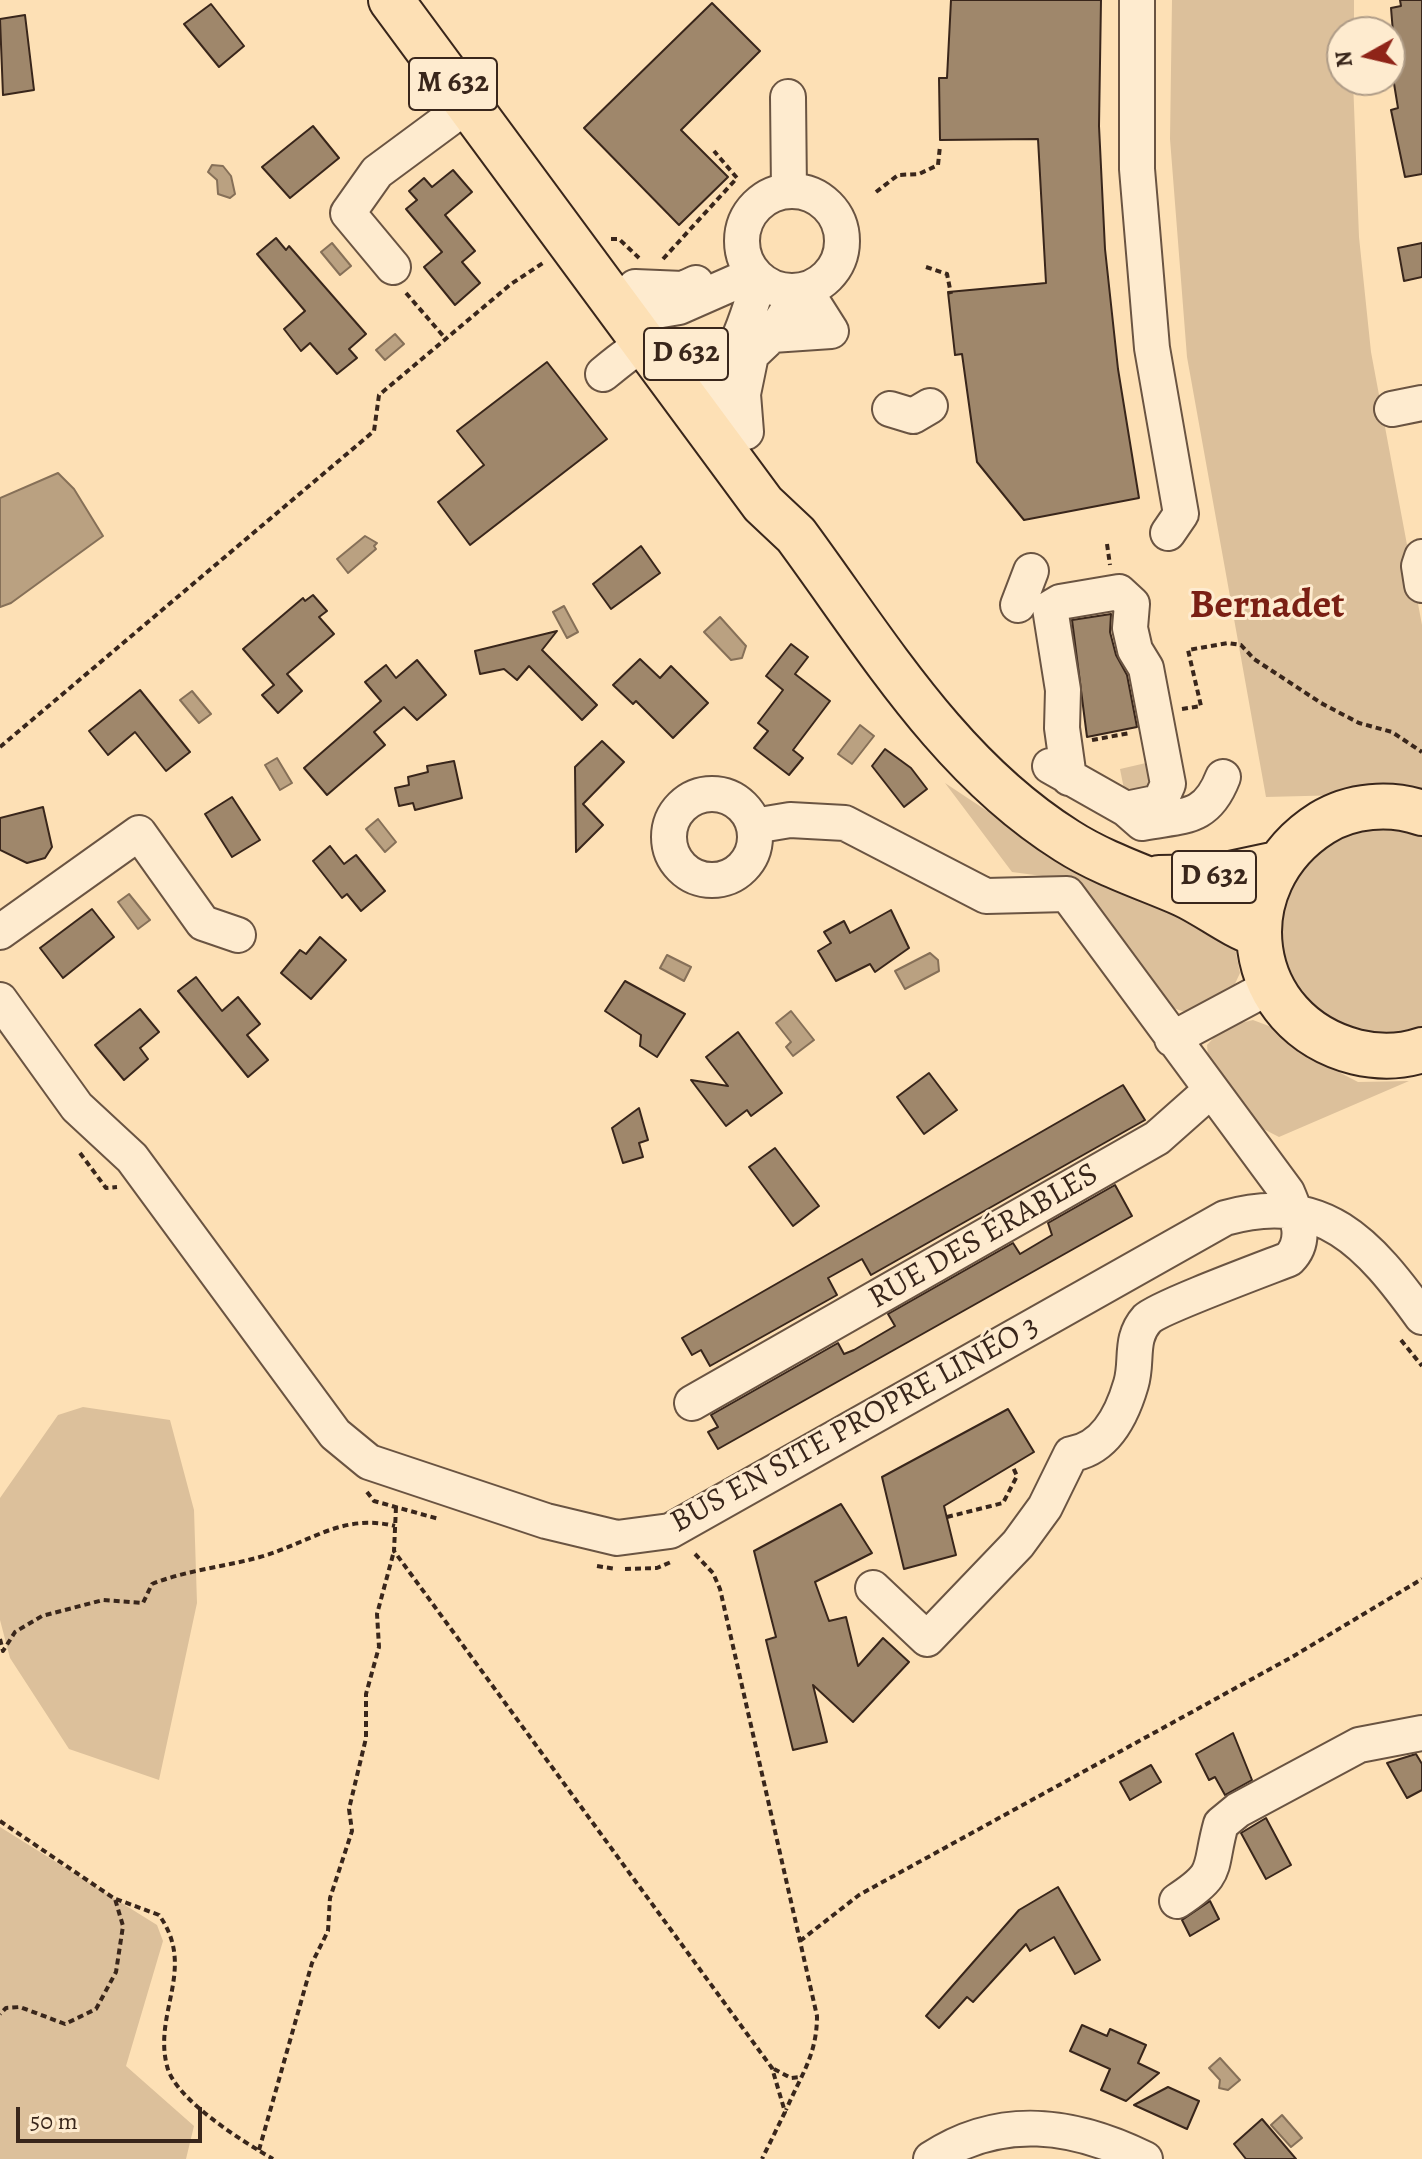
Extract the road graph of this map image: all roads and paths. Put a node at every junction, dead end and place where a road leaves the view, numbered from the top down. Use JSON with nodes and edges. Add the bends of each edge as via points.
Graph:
{"nodes":[{"id":1,"x":391,"y":0,"type":"edge"},
{"id":2,"x":1137,"y":0,"type":"edge"},
{"id":3,"x":788,"y":97,"type":"dead end"},
{"id":4,"x":469,"y":104,"type":"junction"},
{"id":5,"x":940,"y":146,"type":"dead end"},
{"id":6,"x":714,"y":151,"type":"dead end"},
{"id":7,"x":528,"y":184,"type":"joint"},
{"id":8,"x":789,"y":191,"type":"junction"},
{"id":9,"x":876,"y":192,"type":"dead end"},
{"id":10,"x":604,"y":239,"type":"dead end"},
{"id":11,"x":548,"y":261,"type":"dead end"},
{"id":12,"x":752,"y":266,"type":"junction"},
{"id":13,"x":393,"y":267,"type":"joint"},
{"id":14,"x":926,"y":267,"type":"dead end"},
{"id":15,"x":799,"y":291,"type":"junction"},
{"id":16,"x":951,"y":294,"type":"dead end"},
{"id":17,"x":641,"y":296,"type":"junction"},
{"id":18,"x":772,"y":335,"type":"junction"},
{"id":19,"x":446,"y":338,"type":"junction"},
{"id":20,"x":603,"y":374,"type":"dead end"},
{"id":21,"x":705,"y":380,"type":"junction"},
{"id":22,"x":930,"y":406,"type":"dead end"},
{"id":23,"x":890,"y":409,"type":"dead end"},
{"id":24,"x":729,"y":433,"type":"junction"},
{"id":25,"x":1168,"y":533,"type":"dead end"},
{"id":26,"x":1422,"y":557,"type":"edge"},
{"id":27,"x":1031,"y":571,"type":"dead end"},
{"id":28,"x":1422,"y":585,"type":"edge"},
{"id":29,"x":1018,"y":605,"type":"dead end"},
{"id":30,"x":1153,"y":712,"type":"junction"},
{"id":31,"x":1043,"y":735,"type":"dead end"},
{"id":32,"x":0,"y":747,"type":"edge"},
{"id":33,"x":1422,"y":752,"type":"edge"},
{"id":34,"x":1223,"y":777,"type":"dead end"},
{"id":35,"x":1069,"y":778,"type":"junction"},
{"id":36,"x":1126,"y":809,"type":"junction"},
{"id":37,"x":1422,"y":813,"type":"edge"},
{"id":38,"x":754,"y":826,"type":"dead end"},
{"id":39,"x":1277,"y":864,"type":"junction"},
{"id":40,"x":1149,"y":879,"type":"junction"},
{"id":41,"x":0,"y":932,"type":"edge"},
{"id":42,"x":1258,"y":934,"type":"junction"},
{"id":43,"x":238,"y":935,"type":"dead end"},
{"id":44,"x":1271,"y":986,"type":"junction"},
{"id":45,"x":0,"y":1000,"type":"edge"},
{"id":46,"x":1172,"y":1039,"type":"junction"},
{"id":47,"x":1421,"y":1052,"type":"edge"},
{"id":48,"x":1210,"y":1091,"type":"junction"},
{"id":49,"x":71,"y":1141,"type":"dead end"},
{"id":50,"x":122,"y":1183,"type":"dead end"},
{"id":51,"x":1295,"y":1211,"type":"junction"},
{"id":52,"x":1409,"y":1325,"type":"edge"},
{"id":53,"x":1422,"y":1366,"type":"edge"},
{"id":54,"x":692,"y":1403,"type":"dead end"},
{"id":55,"x":1012,"y":1465,"type":"dead end"},
{"id":56,"x":365,"y":1488,"type":"dead end"},
{"id":57,"x":396,"y":1507,"type":"junction"},
{"id":58,"x":947,"y":1517,"type":"dead end"},
{"id":59,"x":448,"y":1521,"type":"dead end"},
{"id":60,"x":395,"y":1526,"type":"junction"},
{"id":61,"x":708,"y":1546,"type":"dead end"},
{"id":62,"x":394,"y":1551,"type":"junction"},
{"id":63,"x":695,"y":1554,"type":"junction"},
{"id":64,"x":594,"y":1565,"type":"dead end"},
{"id":65,"x":1422,"y":1579,"type":"edge"},
{"id":66,"x":873,"y":1588,"type":"dead end"},
{"id":67,"x":0,"y":1639,"type":"edge"},
{"id":68,"x":1422,"y":1733,"type":"edge"},
{"id":69,"x":0,"y":1821,"type":"edge"},
{"id":70,"x":115,"y":1899,"type":"junction"},
{"id":71,"x":1177,"y":1901,"type":"dead end"},
{"id":72,"x":800,"y":1941,"type":"junction"},
{"id":73,"x":0,"y":2014,"type":"edge"},
{"id":74,"x":772,"y":2068,"type":"junction"},
{"id":75,"x":801,"y":2077,"type":"junction"},
{"id":76,"x":785,"y":2112,"type":"junction"},
{"id":77,"x":259,"y":2150,"type":"junction"},
{"id":78,"x":273,"y":2159,"type":"edge"},
{"id":79,"x":762,"y":2159,"type":"edge"},
{"id":80,"x":931,"y":2159,"type":"edge"},
{"id":81,"x":1145,"y":2159,"type":"edge"}],
"edges":[{"from":1,"to":4,"type":"main road","number":"M 632"},
{"from":2,"to":25,"type":"street","via":[[1137,169],[1151,332],[1181,514]]},
{"from":3,"to":8,"type":"street"},
{"from":4,"to":7,"type":"main road","number":"M 632"},
{"from":4,"to":13,"type":"street","via":[[377,172],[348,213]]},
{"from":5,"to":9,"type":"path","via":[[938,165],[919,174],[898,175]]},
{"from":6,"to":17,"type":"path","via":[[737,178]]},
{"from":7,"to":17,"type":"main road","number":"D 632","via":[[600,242]]},
{"from":8,"to":12,"type":"street","via":[[759,202],[743,229]]},
{"from":8,"to":15,"type":"street","via":[[820,199],[836,217],[843,241],[832,272],[820,284]]},
{"from":10,"to":17,"type":"path","via":[[619,239]]},
{"from":11,"to":19,"type":"path"},
{"from":12,"to":15,"type":"street","via":[[770,287]]},
{"from":12,"to":17,"type":"street","via":[[691,303]]},
{"from":12,"to":21,"type":"street","via":[[738,339]]},
{"from":13,"to":19,"type":"path","via":[[394,279]]},
{"from":14,"to":16,"type":"path","via":[[947,274]]},
{"from":15,"to":18,"type":"street"},
{"from":15,"to":18,"type":"street","via":[[831,331]]},
{"from":17,"to":20,"type":"street"},
{"from":17,"to":21,"type":"main road","number":"D 632"},
{"from":17,"to":24,"type":"main road","number":"D 632"},
{"from":18,"to":24,"type":"street","via":[[751,355]]},
{"from":19,"to":32,"type":"path","via":[[379,395],[377,425],[338,462]]},
{"from":21,"to":24,"type":"main road","number":"D 632"},
{"from":22,"to":23,"type":"street","via":[[913,416]]},
{"from":24,"to":40,"type":"main road","number":"D 632","via":[[763,504],[796,535],[933,722],[1002,795],[1098,859]]},
{"from":26,"to":28,"type":"street"},
{"from":27,"to":29,"type":"street"},
{"from":30,"to":33,"type":"path","via":[[1201,706],[1188,650],[1228,643],[1241,645],[1321,703],[1359,723],[1392,732]]},
{"from":30,"to":35,"type":"street","via":[[1146,668],[1130,628],[1132,604],[1112,592],[1050,608]]},
{"from":30,"to":36,"type":"street","via":[[1168,784],[1160,802]]},
{"from":31,"to":35,"type":"street","via":[[1050,767]]},
{"from":34,"to":36,"type":"street","via":[[1202,812],[1142,823]]},
{"from":35,"to":36,"type":"street"},
{"from":37,"to":39,"type":"main road","via":[[1370,806],[1334,816],[1302,836]]},
{"from":38,"to":46,"type":"street","via":[[790,820],[845,823],[986,896],[1067,894]]},
{"from":39,"to":40,"type":"main road","number":"D 632","via":[[1216,877]]},
{"from":39,"to":42,"type":"main road","via":[[1262,898]]},
{"from":40,"to":42,"type":"main road","number":"D 632"},
{"from":41,"to":43,"type":"street","via":[[139,833],[203,923]]},
{"from":42,"to":44,"type":"main road"},
{"from":44,"to":46,"type":"street"},
{"from":44,"to":47,"type":"main road","via":[[1296,1021],[1332,1046],[1374,1056]]},
{"from":45,"to":51,"type":"street","name":"BUS EN SITE PROPRE LINÉO 3","via":[[77,1107],[132,1158],[335,1434],[369,1462],[412,1479],[617,1538],[670,1531],[1225,1218]]},
{"from":46,"to":48,"type":"street"},
{"from":48,"to":51,"type":"street","via":[[1287,1192]]},
{"from":48,"to":54,"type":"street","name":"RUE DES ÉRABLES","via":[[1157,1138]]},
{"from":49,"to":50,"type":"path","via":[[106,1188]]},
{"from":51,"to":52,"type":"street","via":[[1319,1216],[1356,1238],[1378,1259]]},
{"from":51,"to":66,"type":"street","via":[[1299,1244],[1289,1259],[1148,1318],[1135,1340],[1132,1382],[1106,1437],[1088,1452],[1071,1454],[1045,1507],[1018,1544],[927,1639]]},
{"from":52,"to":53,"type":"path"},
{"from":55,"to":58,"type":"path","via":[[1017,1476],[1003,1503]]},
{"from":56,"to":57,"type":"path","via":[[374,1501]]},
{"from":57,"to":59,"type":"path"},
{"from":57,"to":60,"type":"path"},
{"from":60,"to":62,"type":"path"},
{"from":60,"to":67,"type":"path","via":[[370,1520],[333,1527],[261,1557],[152,1584],[143,1603],[103,1600],[42,1616],[15,1632],[3,1651]]},
{"from":61,"to":63,"type":"path"},
{"from":62,"to":74,"type":"path"},
{"from":62,"to":77,"type":"path","via":[[377,1614],[379,1647],[366,1694],[366,1738],[349,1809],[352,1831],[330,1898],[328,1931],[312,1963]]},
{"from":63,"to":64,"type":"path","via":[[657,1568]]},
{"from":63,"to":72,"type":"path","via":[[720,1589]]},
{"from":65,"to":72,"type":"path","via":[[1292,1657],[859,1895]]},
{"from":68,"to":71,"type":"street","via":[[1359,1745],[1238,1810],[1221,1824],[1207,1881]]},
{"from":69,"to":70,"type":"path"},
{"from":70,"to":73,"type":"path","via":[[123,1926],[116,1972],[96,2009],[65,2024],[20,2007]]},
{"from":70,"to":77,"type":"path","via":[[159,1915],[175,1946],[176,1976],[165,2045],[174,2081],[195,2104]]},
{"from":72,"to":75,"type":"path","via":[[817,2016],[817,2041]]},
{"from":74,"to":75,"type":"path"},
{"from":74,"to":76,"type":"path"},
{"from":75,"to":76,"type":"path"},
{"from":76,"to":79,"type":"path"},
{"from":77,"to":78,"type":"path"},
{"from":80,"to":81,"type":"street","via":[[957,2142],[1015,2129],[1065,2129],[1105,2139]]}]}
